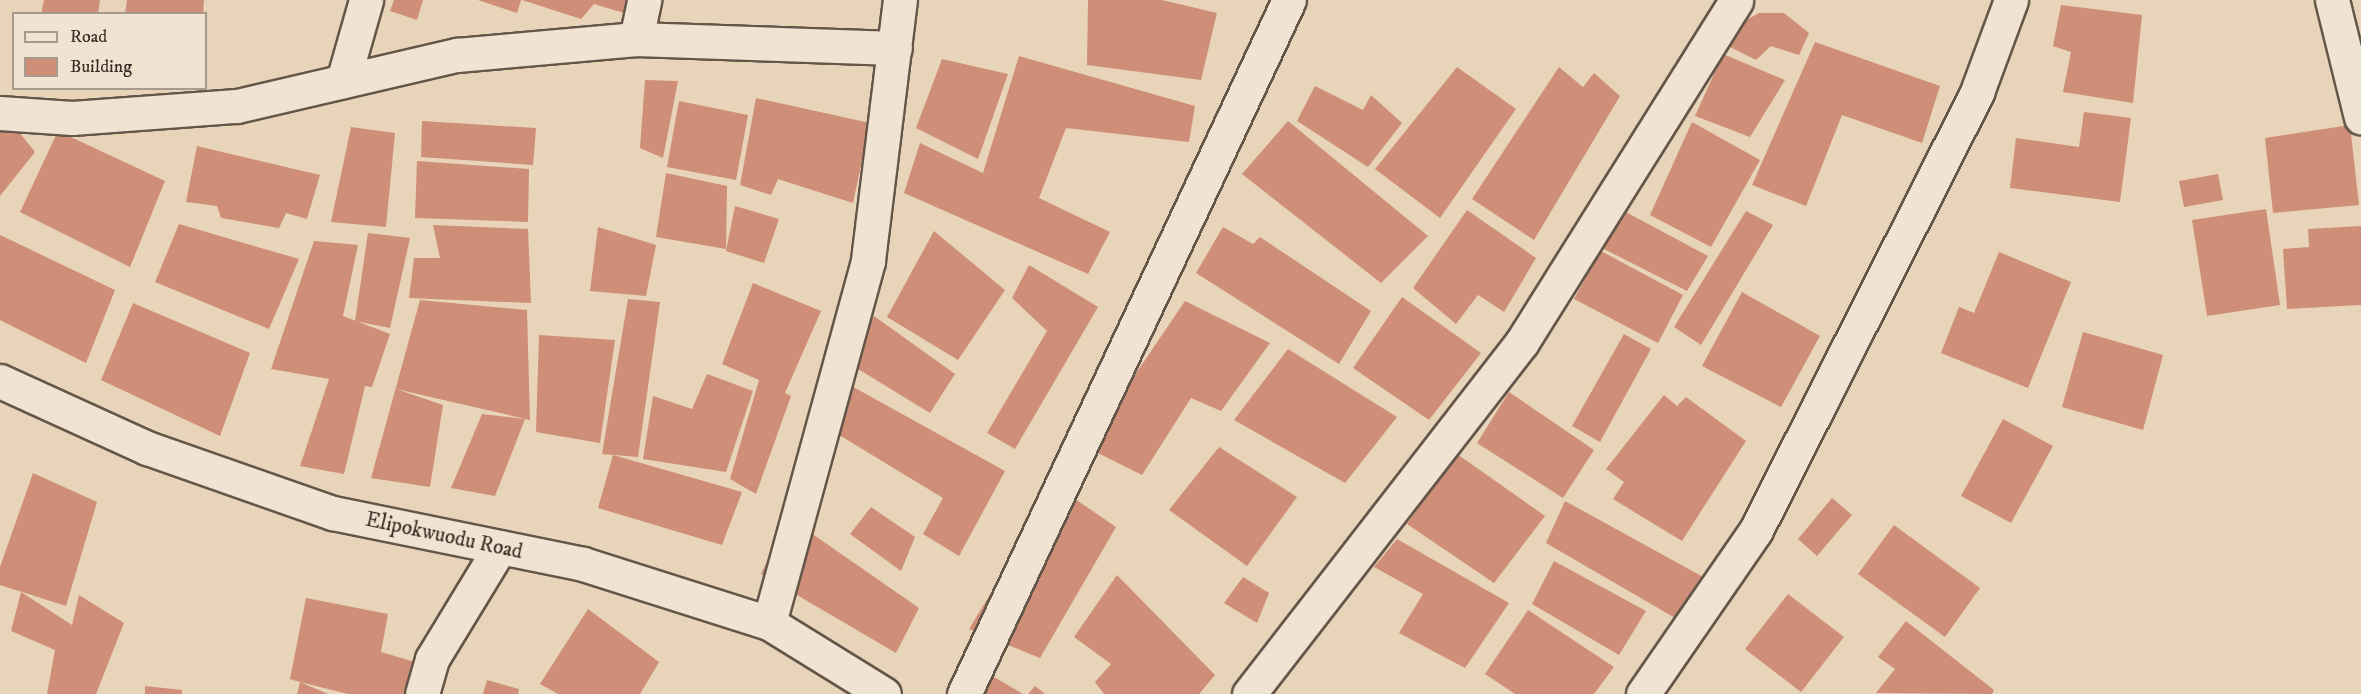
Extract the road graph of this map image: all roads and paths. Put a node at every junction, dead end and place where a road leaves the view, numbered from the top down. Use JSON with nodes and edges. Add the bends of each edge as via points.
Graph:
{"nodes":[{"id":1,"x":366,"y":0,"type":"edge"},
{"id":2,"x":644,"y":0,"type":"edge"},
{"id":3,"x":900,"y":0,"type":"edge"},
{"id":4,"x":1289,"y":0,"type":"edge"},
{"id":5,"x":2011,"y":0,"type":"edge"},
{"id":6,"x":2332,"y":0,"type":"edge"},
{"id":7,"x":1736,"y":1,"type":"edge"},
{"id":8,"x":636,"y":39,"type":"junction"},
{"id":9,"x":895,"y":48,"type":"junction"},
{"id":10,"x":344,"y":81,"type":"junction"},
{"id":11,"x":0,"y":113,"type":"edge"},
{"id":12,"x":2361,"y":117,"type":"edge"},
{"id":13,"x":0,"y":381,"type":"edge"},
{"id":14,"x":500,"y":547,"type":"junction"},
{"id":15,"x":769,"y":623,"type":"junction"},
{"id":16,"x":422,"y":694,"type":"edge"},
{"id":17,"x":884,"y":694,"type":"edge"},
{"id":18,"x":964,"y":694,"type":"edge"},
{"id":19,"x":1249,"y":694,"type":"edge"},
{"id":20,"x":1643,"y":694,"type":"edge"}],
"edges":[{"from":1,"to":10,"type":"street"},
{"from":2,"to":8,"type":"street"},
{"from":3,"to":9,"type":"street"},
{"from":4,"to":18,"type":"street"},
{"from":5,"to":20,"type":"street","via":[[1977,92],[1755,530]]},
{"from":6,"to":12,"type":"street"},
{"from":7,"to":19,"type":"street","via":[[1522,342]]},
{"from":8,"to":9,"type":"street"},
{"from":8,"to":10,"type":"street","via":[[458,55]]},
{"from":9,"to":15,"type":"street","via":[[868,260]]},
{"from":10,"to":11,"type":"street","via":[[237,106],[72,118]]},
{"from":13,"to":14,"type":"street","name":"Elipokwuodu Road","via":[[147,448],[333,513]]},
{"from":14,"to":15,"type":"street","name":"Elipokwuodu Road","via":[[583,564]]},
{"from":14,"to":16,"type":"street","via":[[432,659]]},
{"from":15,"to":17,"type":"street","name":"Elipokwuodu Road"}]}
